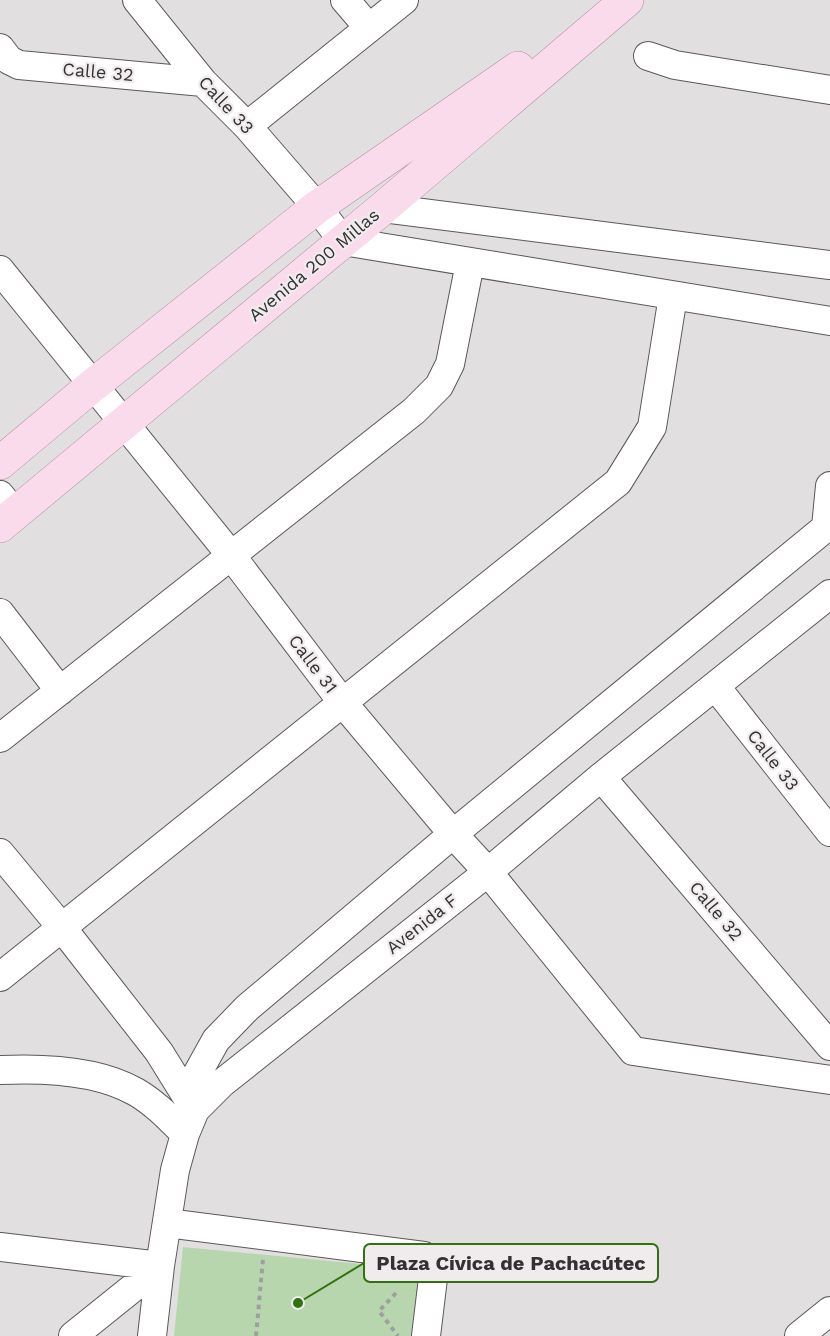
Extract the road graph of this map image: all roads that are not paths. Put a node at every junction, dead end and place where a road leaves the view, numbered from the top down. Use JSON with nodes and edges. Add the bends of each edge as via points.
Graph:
{"nodes":[{"id":1,"x":137,"y":0,"type":"edge"},
{"id":2,"x":345,"y":0,"type":"edge"},
{"id":3,"x":404,"y":0,"type":"edge"},
{"id":4,"x":616,"y":0,"type":"edge"},
{"id":5,"x":627,"y":0,"type":"edge"},
{"id":6,"x":369,"y":28,"type":"junction"},
{"id":7,"x":0,"y":48,"type":"edge"},
{"id":8,"x":648,"y":56,"type":"dead end"},
{"id":9,"x":203,"y":82,"type":"junction"},
{"id":10,"x":830,"y":90,"type":"edge"},
{"id":11,"x":246,"y":126,"type":"junction"},
{"id":12,"x":317,"y":207,"type":"junction"},
{"id":13,"x":382,"y":208,"type":"junction"},
{"id":14,"x":343,"y":241,"type":"junction"},
{"id":15,"x":470,"y":263,"type":"junction"},
{"id":16,"x":830,"y":264,"type":"edge"},
{"id":17,"x":0,"y":270,"type":"edge"},
{"id":18,"x":673,"y":296,"type":"junction"},
{"id":19,"x":830,"y":321,"type":"edge"},
{"id":20,"x":92,"y":386,"type":"junction"},
{"id":21,"x":123,"y":423,"type":"junction"},
{"id":22,"x":0,"y":463,"type":"edge"},
{"id":23,"x":830,"y":486,"type":"edge"},
{"id":24,"x":5,"y":512,"type":"edge"},
{"id":25,"x":828,"y":526,"type":"edge"},
{"id":26,"x":230,"y":554,"type":"junction"},
{"id":27,"x":827,"y":602,"type":"edge"},
{"id":28,"x":0,"y":613,"type":"edge"},
{"id":29,"x":716,"y":687,"type":"junction"},
{"id":30,"x":60,"y":691,"type":"junction"},
{"id":31,"x":343,"y":703,"type":"junction"},
{"id":32,"x":0,"y":738,"type":"edge"},
{"id":33,"x":601,"y":777,"type":"junction"},
{"id":34,"x":830,"y":832,"type":"edge"},
{"id":35,"x":453,"y":834,"type":"junction"},
{"id":36,"x":0,"y":853,"type":"edge"},
{"id":37,"x":488,"y":872,"type":"junction"},
{"id":38,"x":63,"y":929,"type":"junction"},
{"id":39,"x":0,"y":977,"type":"edge"},
{"id":40,"x":830,"y":1046,"type":"edge"},
{"id":41,"x":0,"y":1070,"type":"edge"},
{"id":42,"x":830,"y":1080,"type":"edge"},
{"id":43,"x":190,"y":1122,"type":"junction"},
{"id":44,"x":167,"y":1223,"type":"junction"},
{"id":45,"x":0,"y":1247,"type":"edge"},
{"id":46,"x":160,"y":1266,"type":"junction"},
{"id":47,"x":830,"y":1311,"type":"edge"},
{"id":48,"x":73,"y":1336,"type":"edge"},
{"id":49,"x":152,"y":1336,"type":"edge"},
{"id":50,"x":426,"y":1336,"type":"edge"},
{"id":51,"x":799,"y":1336,"type":"edge"}],
"edges":[{"from":1,"to":9,"type":"street","name":"Calle 33"},
{"from":2,"to":6,"type":"street"},
{"from":3,"to":6,"type":"street"},
{"from":4,"to":12,"type":"main road"},
{"from":5,"to":13,"type":"main road","name":"Avenida 200 Millas"},
{"from":6,"to":11,"type":"street"},
{"from":7,"to":9,"type":"street","name":"Calle 32","via":[[19,65]]},
{"from":8,"to":10,"type":"street","via":[[675,65]]},
{"from":9,"to":11,"type":"street","name":"Calle 33"},
{"from":11,"to":12,"type":"street","name":"Calle 33"},
{"from":12,"to":14,"type":"street","name":"Calle 33"},
{"from":12,"to":20,"type":"main road"},
{"from":13,"to":14,"type":"main road","name":"Avenida 200 Millas"},
{"from":13,"to":16,"type":"street"},
{"from":14,"to":15,"type":"street"},
{"from":14,"to":21,"type":"main road","name":"Avenida 200 Millas"},
{"from":15,"to":18,"type":"street"},
{"from":15,"to":26,"type":"street","via":[[450,364],[439,386],[414,411]]},
{"from":17,"to":20,"type":"street","name":"Calle 31"},
{"from":18,"to":19,"type":"street"},
{"from":18,"to":31,"type":"street","via":[[652,427],[618,482]]},
{"from":20,"to":21,"type":"street","name":"Calle 31"},
{"from":20,"to":22,"type":"main road"},
{"from":21,"to":24,"type":"main road","name":"Avenida 200 Millas"},
{"from":21,"to":26,"type":"street","name":"Calle 31"},
{"from":23,"to":25,"type":"street"},
{"from":25,"to":35,"type":"street"},
{"from":26,"to":30,"type":"street"},
{"from":26,"to":31,"type":"street","name":"Calle 31"},
{"from":27,"to":29,"type":"street","name":"Avenida F"},
{"from":28,"to":30,"type":"street"},
{"from":29,"to":33,"type":"street","name":"Avenida F"},
{"from":29,"to":34,"type":"street","name":"Calle 33"},
{"from":30,"to":32,"type":"street"},
{"from":31,"to":35,"type":"street","name":"Calle 31"},
{"from":31,"to":38,"type":"street"},
{"from":33,"to":37,"type":"street","name":"Avenida F"},
{"from":33,"to":40,"type":"street","name":"Calle 32"},
{"from":35,"to":37,"type":"street","name":"Calle 31"},
{"from":35,"to":43,"type":"street","via":[[246,1008],[216,1040],[196,1076]]},
{"from":36,"to":38,"type":"street"},
{"from":37,"to":42,"type":"street","name":"Calle 31","via":[[633,1051]]},
{"from":37,"to":43,"type":"street","name":"Avenida F","via":[[222,1083]]},
{"from":38,"to":39,"type":"street"},
{"from":38,"to":43,"type":"street","via":[[159,1052]]},
{"from":41,"to":43,"type":"street","via":[[64,1070],[121,1084]]},
{"from":43,"to":44,"type":"street"},
{"from":44,"to":46,"type":"street"},
{"from":44,"to":50,"type":"street","via":[[423,1256],[434,1270]]},
{"from":45,"to":46,"type":"street"},
{"from":46,"to":48,"type":"street"},
{"from":46,"to":49,"type":"street"},
{"from":47,"to":51,"type":"street"}]}
